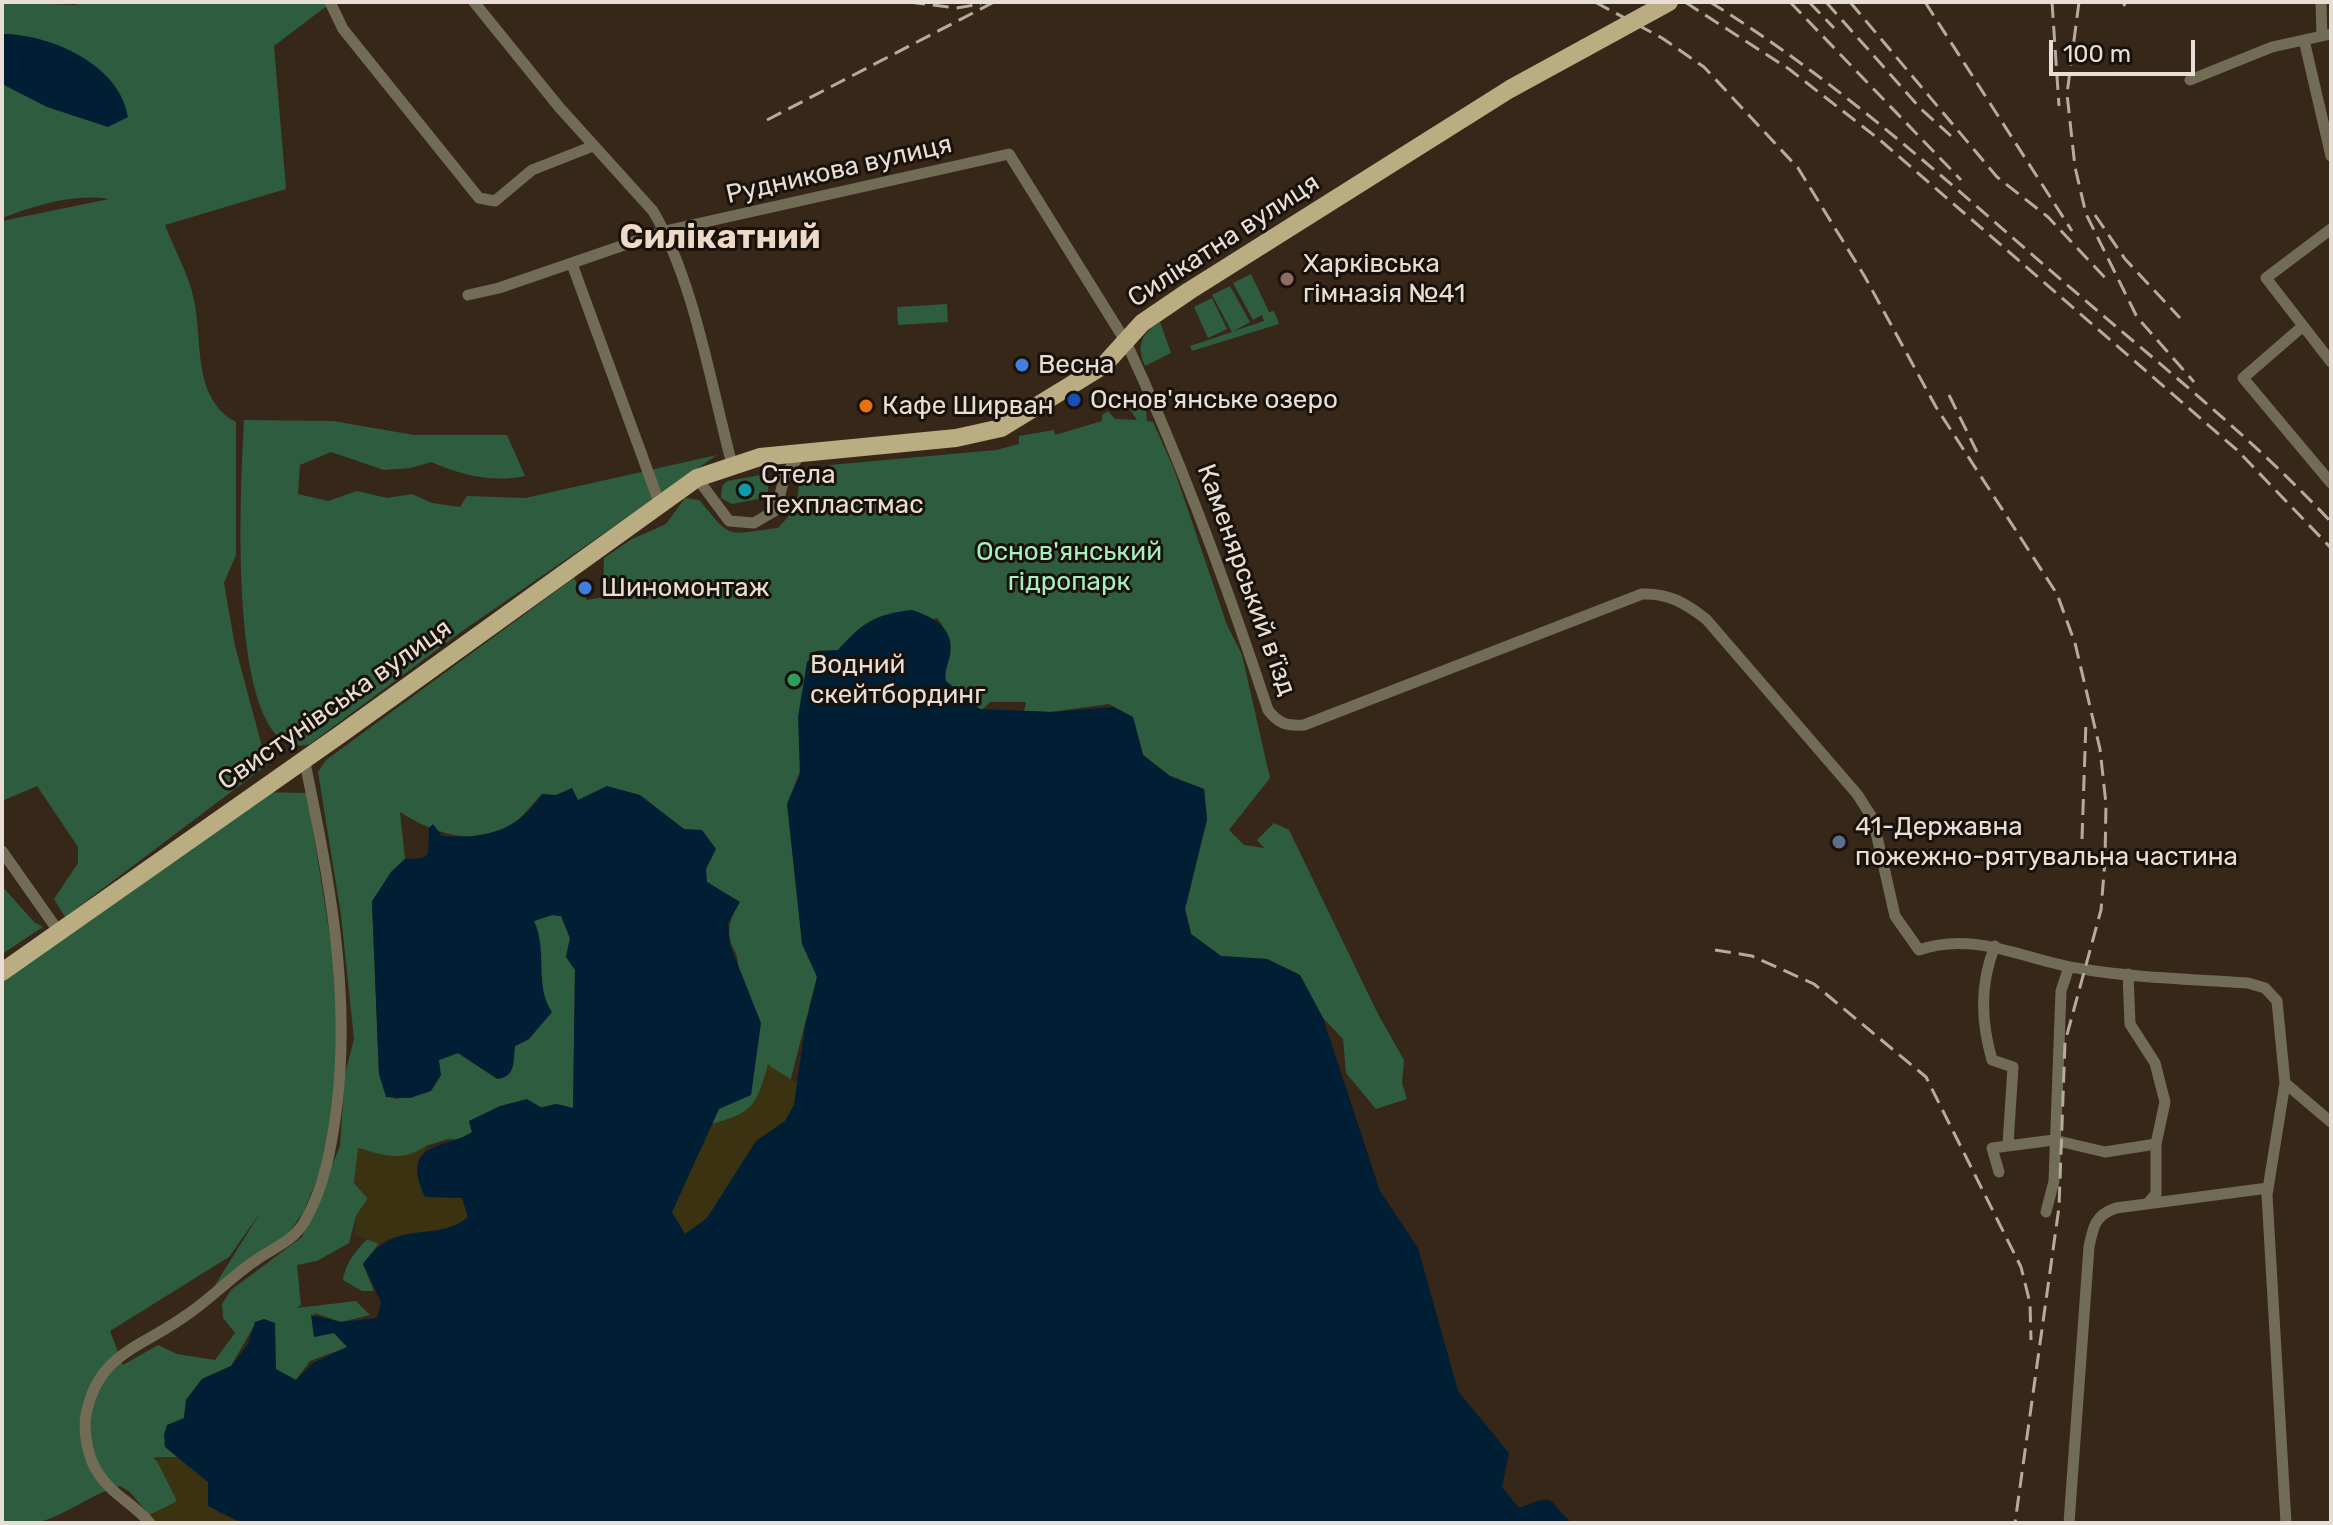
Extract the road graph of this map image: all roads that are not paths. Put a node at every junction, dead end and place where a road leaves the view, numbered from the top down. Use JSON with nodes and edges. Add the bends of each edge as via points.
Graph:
{"nodes":[{"id":1,"x":329,"y":2,"type":"edge"},
{"id":2,"x":474,"y":2,"type":"edge"},
{"id":3,"x":1669,"y":2,"type":"edge"},
{"id":4,"x":2321,"y":2,"type":"edge"},
{"id":5,"x":2326,"y":35,"type":"edge"},
{"id":6,"x":2304,"y":40,"type":"junction"},
{"id":7,"x":2190,"y":80,"type":"dead end"},
{"id":8,"x":593,"y":146,"type":"junction"},
{"id":9,"x":2331,"y":156,"type":"edge"},
{"id":10,"x":2331,"y":229,"type":"edge"},
{"id":11,"x":665,"y":231,"type":"junction"},
{"id":12,"x":572,"y":264,"type":"junction"},
{"id":13,"x":468,"y":295,"type":"dead end"},
{"id":14,"x":2303,"y":326,"type":"junction"},
{"id":15,"x":1126,"y":342,"type":"junction"},
{"id":16,"x":2331,"y":362,"type":"edge"},
{"id":17,"x":803,"y":450,"type":"junction"},
{"id":18,"x":732,"y":464,"type":"junction"},
{"id":19,"x":697,"y":478,"type":"junction"},
{"id":20,"x":2331,"y":483,"type":"edge"},
{"id":21,"x":659,"y":502,"type":"junction"},
{"id":22,"x":304,"y":758,"type":"junction"},
{"id":23,"x":2,"y":851,"type":"edge"},
{"id":24,"x":59,"y":932,"type":"junction"},
{"id":25,"x":1995,"y":946,"type":"junction"},
{"id":26,"x":2069,"y":967,"type":"junction"},
{"id":27,"x":2,"y":972,"type":"edge"},
{"id":28,"x":2128,"y":974,"type":"junction"},
{"id":29,"x":2285,"y":1083,"type":"junction"},
{"id":30,"x":2331,"y":1122,"type":"edge"},
{"id":31,"x":2054,"y":1140,"type":"junction"},
{"id":32,"x":2008,"y":1144,"type":"junction"},
{"id":33,"x":2156,"y":1144,"type":"junction"},
{"id":34,"x":1999,"y":1172,"type":"dead end"},
{"id":35,"x":2268,"y":1188,"type":"junction"},
{"id":36,"x":2147,"y":1204,"type":"junction"},
{"id":37,"x":2046,"y":1212,"type":"dead end"},
{"id":38,"x":150,"y":1523,"type":"edge"},
{"id":39,"x":2069,"y":1523,"type":"edge"},
{"id":40,"x":2286,"y":1523,"type":"edge"}],
"edges":[{"from":1,"to":8,"type":"street","via":[[343,29],[479,198],[495,201],[532,170]]},
{"from":2,"to":8,"type":"street"},
{"from":3,"to":15,"type":"main road","name":"Силікатна вулиця","bridge":true,"via":[[1510,89],[1189,291],[1142,323]]},
{"from":4,"to":5,"type":"street"},
{"from":5,"to":6,"type":"street"},
{"from":6,"to":7,"type":"street"},
{"from":6,"to":9,"type":"street"},
{"from":8,"to":11,"type":"street"},
{"from":10,"to":14,"type":"street","via":[[2266,278]]},
{"from":11,"to":12,"type":"street","name":"Рудникова вулиця"},
{"from":11,"to":15,"type":"street","name":"Рудникова вулиця","via":[[1009,154]]},
{"from":11,"to":18,"type":"street"},
{"from":12,"to":13,"type":"street","name":"Рудникова вулиця"},
{"from":12,"to":21,"type":"street"},
{"from":14,"to":16,"type":"street"},
{"from":14,"to":20,"type":"street","via":[[2243,378]]},
{"from":15,"to":17,"type":"main road","name":"Силікатна вулиця","via":[[1104,365],[1001,428],[956,438]]},
{"from":15,"to":25,"type":"street","name":"Каменярський в’їзд","via":[[1176,449],[1276,721],[1304,725],[1642,594],[1660,593],[1683,601],[1706,619],[1857,794],[1873,819],[1895,916],[1919,950],[1937,944]]},
{"from":17,"to":18,"type":"main road","name":"Силікатна вулиця"},
{"from":17,"to":19,"type":"street","via":[[785,475],[776,510],[754,523],[729,521]]},
{"from":18,"to":19,"type":"main road","name":"Силікатна вулиця"},
{"from":19,"to":21,"type":"main road","name":"Свистунівська вулиця"},
{"from":21,"to":22,"type":"main road","name":"Свистунівська вулиця"},
{"from":22,"to":24,"type":"main road","name":"Свистунівська вулиця"},
{"from":22,"to":38,"type":"street","via":[[336,923],[342,990],[332,1152],[306,1220],[292,1239],[257,1259],[185,1317],[125,1351],[91,1388],[84,1426],[97,1472]]},
{"from":23,"to":24,"type":"street"},
{"from":24,"to":27,"type":"main road","name":"Свистунівська вулиця"},
{"from":25,"to":26,"type":"street"},
{"from":25,"to":32,"type":"street","via":[[1984,972],[1985,1034],[1992,1060],[2013,1067]]},
{"from":26,"to":28,"type":"street"},
{"from":26,"to":31,"type":"street","via":[[2061,991]]},
{"from":28,"to":29,"type":"street","via":[[2265,988],[2277,1001]]},
{"from":28,"to":33,"type":"street","via":[[2130,1024],[2155,1063],[2165,1102]]},
{"from":29,"to":30,"type":"street"},
{"from":29,"to":35,"type":"street"},
{"from":31,"to":32,"type":"street"},
{"from":31,"to":33,"type":"street","via":[[2105,1152]]},
{"from":31,"to":37,"type":"street","via":[[2054,1181]]},
{"from":32,"to":34,"type":"street","via":[[1992,1148]]},
{"from":33,"to":36,"type":"street","via":[[2156,1194]]},
{"from":35,"to":36,"type":"street"},
{"from":35,"to":40,"type":"street"},
{"from":36,"to":39,"type":"street","via":[[2102,1213],[2094,1224]]}]}
